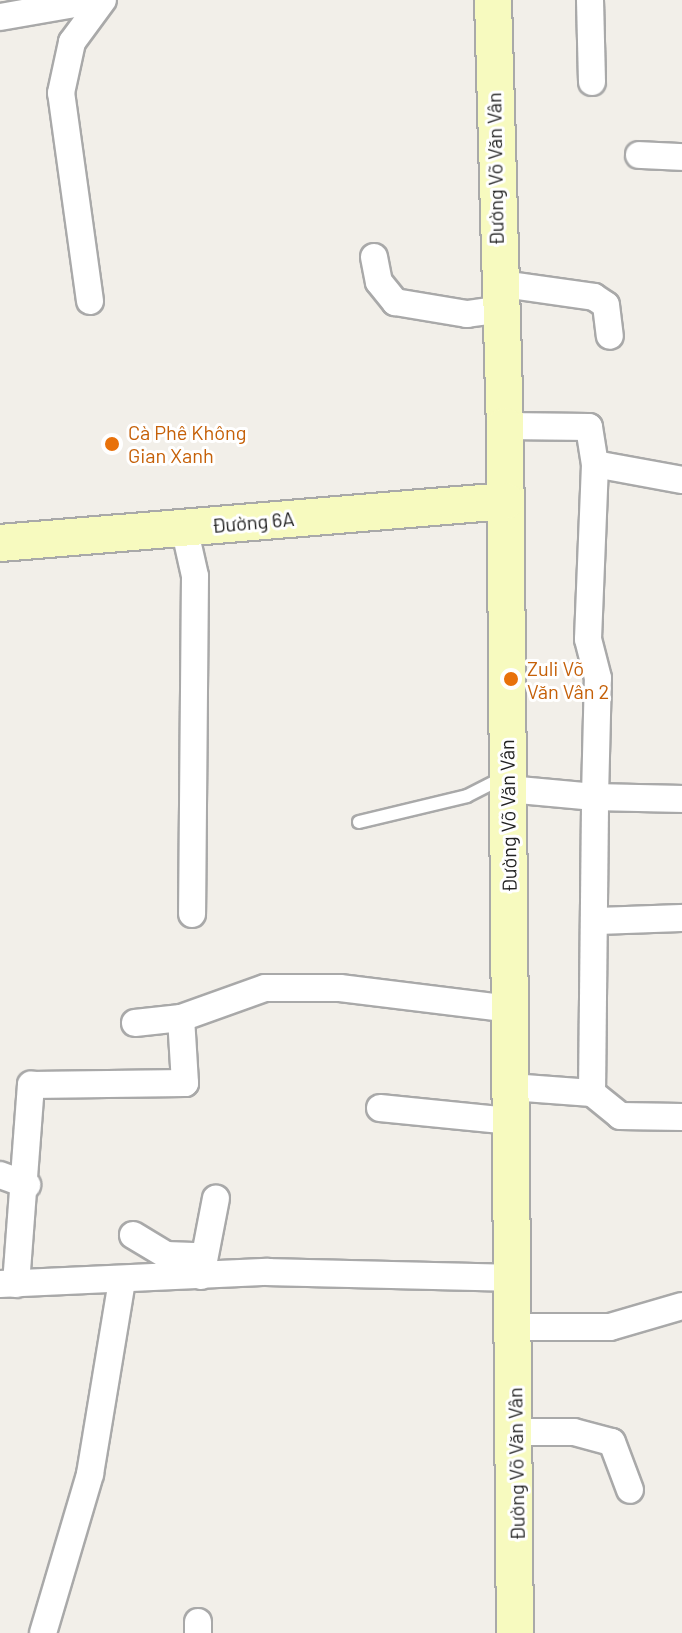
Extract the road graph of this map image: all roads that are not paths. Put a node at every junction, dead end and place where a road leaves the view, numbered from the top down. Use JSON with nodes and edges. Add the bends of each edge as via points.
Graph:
{"nodes":[{"id":1,"x":97,"y":0,"type":"edge"},
{"id":2,"x":103,"y":0,"type":"edge"},
{"id":3,"x":493,"y":0,"type":"edge"},
{"id":4,"x":590,"y":0,"type":"edge"},
{"id":5,"x":0,"y":17,"type":"edge"},
{"id":6,"x":592,"y":82,"type":"dead end"},
{"id":7,"x":639,"y":155,"type":"dead end"},
{"id":8,"x":682,"y":157,"type":"edge"},
{"id":9,"x":374,"y":257,"type":"dead end"},
{"id":10,"x":497,"y":296,"type":"junction"},
{"id":11,"x":90,"y":301,"type":"dead end"},
{"id":12,"x":610,"y":336,"type":"dead end"},
{"id":13,"x":505,"y":426,"type":"junction"},
{"id":14,"x":595,"y":464,"type":"junction"},
{"id":15,"x":682,"y":480,"type":"edge"},
{"id":16,"x":505,"y":501,"type":"junction"},
{"id":17,"x":184,"y":527,"type":"junction"},
{"id":18,"x":0,"y":543,"type":"edge"},
{"id":19,"x":508,"y":782,"type":"junction"},
{"id":20,"x":595,"y":797,"type":"junction"},
{"id":21,"x":682,"y":799,"type":"edge"},
{"id":22,"x":359,"y":822,"type":"dead end"},
{"id":23,"x":192,"y":914,"type":"dead end"},
{"id":24,"x":682,"y":918,"type":"edge"},
{"id":25,"x":597,"y":921,"type":"junction"},
{"id":26,"x":510,"y":1009,"type":"junction"},
{"id":27,"x":181,"y":1018,"type":"junction"},
{"id":28,"x":135,"y":1023,"type":"dead end"},
{"id":29,"x":592,"y":1093,"type":"junction"},
{"id":30,"x":511,"y":1104,"type":"junction"},
{"id":31,"x":380,"y":1108,"type":"dead end"},
{"id":32,"x":682,"y":1117,"type":"edge"},
{"id":33,"x":0,"y":1175,"type":"edge"},
{"id":34,"x":27,"y":1185,"type":"junction"},
{"id":35,"x":216,"y":1198,"type":"dead end"},
{"id":36,"x":133,"y":1235,"type":"dead end"},
{"id":37,"x":201,"y":1266,"type":"junction"},
{"id":38,"x":515,"y":1278,"type":"junction"},
{"id":39,"x":122,"y":1281,"type":"junction"},
{"id":40,"x":8,"y":1284,"type":"edge"},
{"id":41,"x":682,"y":1306,"type":"edge"},
{"id":42,"x":515,"y":1327,"type":"junction"},
{"id":43,"x":516,"y":1432,"type":"junction"},
{"id":44,"x":630,"y":1490,"type":"dead end"},
{"id":45,"x":43,"y":1633,"type":"edge"},
{"id":46,"x":515,"y":1633,"type":"edge"}],
"edges":[{"from":1,"to":5,"type":"street"},
{"from":2,"to":11,"type":"street","via":[[72,42],[61,93]]},
{"from":3,"to":10,"type":"street","name":"Đường Võ Văn Vân"},
{"from":4,"to":6,"type":"street"},
{"from":7,"to":8,"type":"street"},
{"from":9,"to":10,"type":"street","via":[[379,282],[395,302],[467,314]]},
{"from":10,"to":12,"type":"street","via":[[594,297],[606,305]]},
{"from":10,"to":13,"type":"street","name":"Đường Võ Văn Vân"},
{"from":13,"to":14,"type":"street","via":[[589,427]]},
{"from":13,"to":16,"type":"street","name":"Đường Võ Văn Vân"},
{"from":14,"to":15,"type":"street"},
{"from":14,"to":20,"type":"street","via":[[588,639],[598,678]]},
{"from":16,"to":17,"type":"street","name":"Đường 6A"},
{"from":16,"to":19,"type":"street","name":"Đường Võ Văn Vân"},
{"from":17,"to":18,"type":"street","name":"Đường 6A"},
{"from":17,"to":23,"type":"street","via":[[195,576]]},
{"from":19,"to":20,"type":"street"},
{"from":19,"to":22,"type":"lane"},
{"from":19,"to":26,"type":"street","name":"Đường Võ Văn Vân"},
{"from":20,"to":21,"type":"street"},
{"from":20,"to":25,"type":"street"},
{"from":24,"to":25,"type":"street"},
{"from":25,"to":29,"type":"street"},
{"from":26,"to":27,"type":"street","via":[[340,988],[265,988]]},
{"from":26,"to":30,"type":"street","name":"Đường Võ Văn Vân"},
{"from":27,"to":28,"type":"street"},
{"from":27,"to":34,"type":"street","via":[[185,1083],[31,1085]]},
{"from":29,"to":30,"type":"street"},
{"from":29,"to":32,"type":"street","via":[[620,1116]]},
{"from":30,"to":31,"type":"street"},
{"from":30,"to":38,"type":"street","name":"Đường Võ Văn Vân"},
{"from":33,"to":34,"type":"street"},
{"from":34,"to":40,"type":"street"},
{"from":35,"to":37,"type":"street"},
{"from":36,"to":37,"type":"street","via":[[166,1255]]},
{"from":37,"to":38,"type":"street"},
{"from":37,"to":39,"type":"street"},
{"from":38,"to":42,"type":"street","name":"Đường Võ Văn Vân"},
{"from":39,"to":40,"type":"street"},
{"from":39,"to":45,"type":"street","via":[[90,1474]]},
{"from":41,"to":42,"type":"street","via":[[610,1327]]},
{"from":42,"to":43,"type":"street","name":"Đường Võ Văn Vân"},
{"from":43,"to":44,"type":"street","via":[[574,1432],[612,1442]]},
{"from":43,"to":46,"type":"street","name":"Đường Võ Văn Vân"}]}
